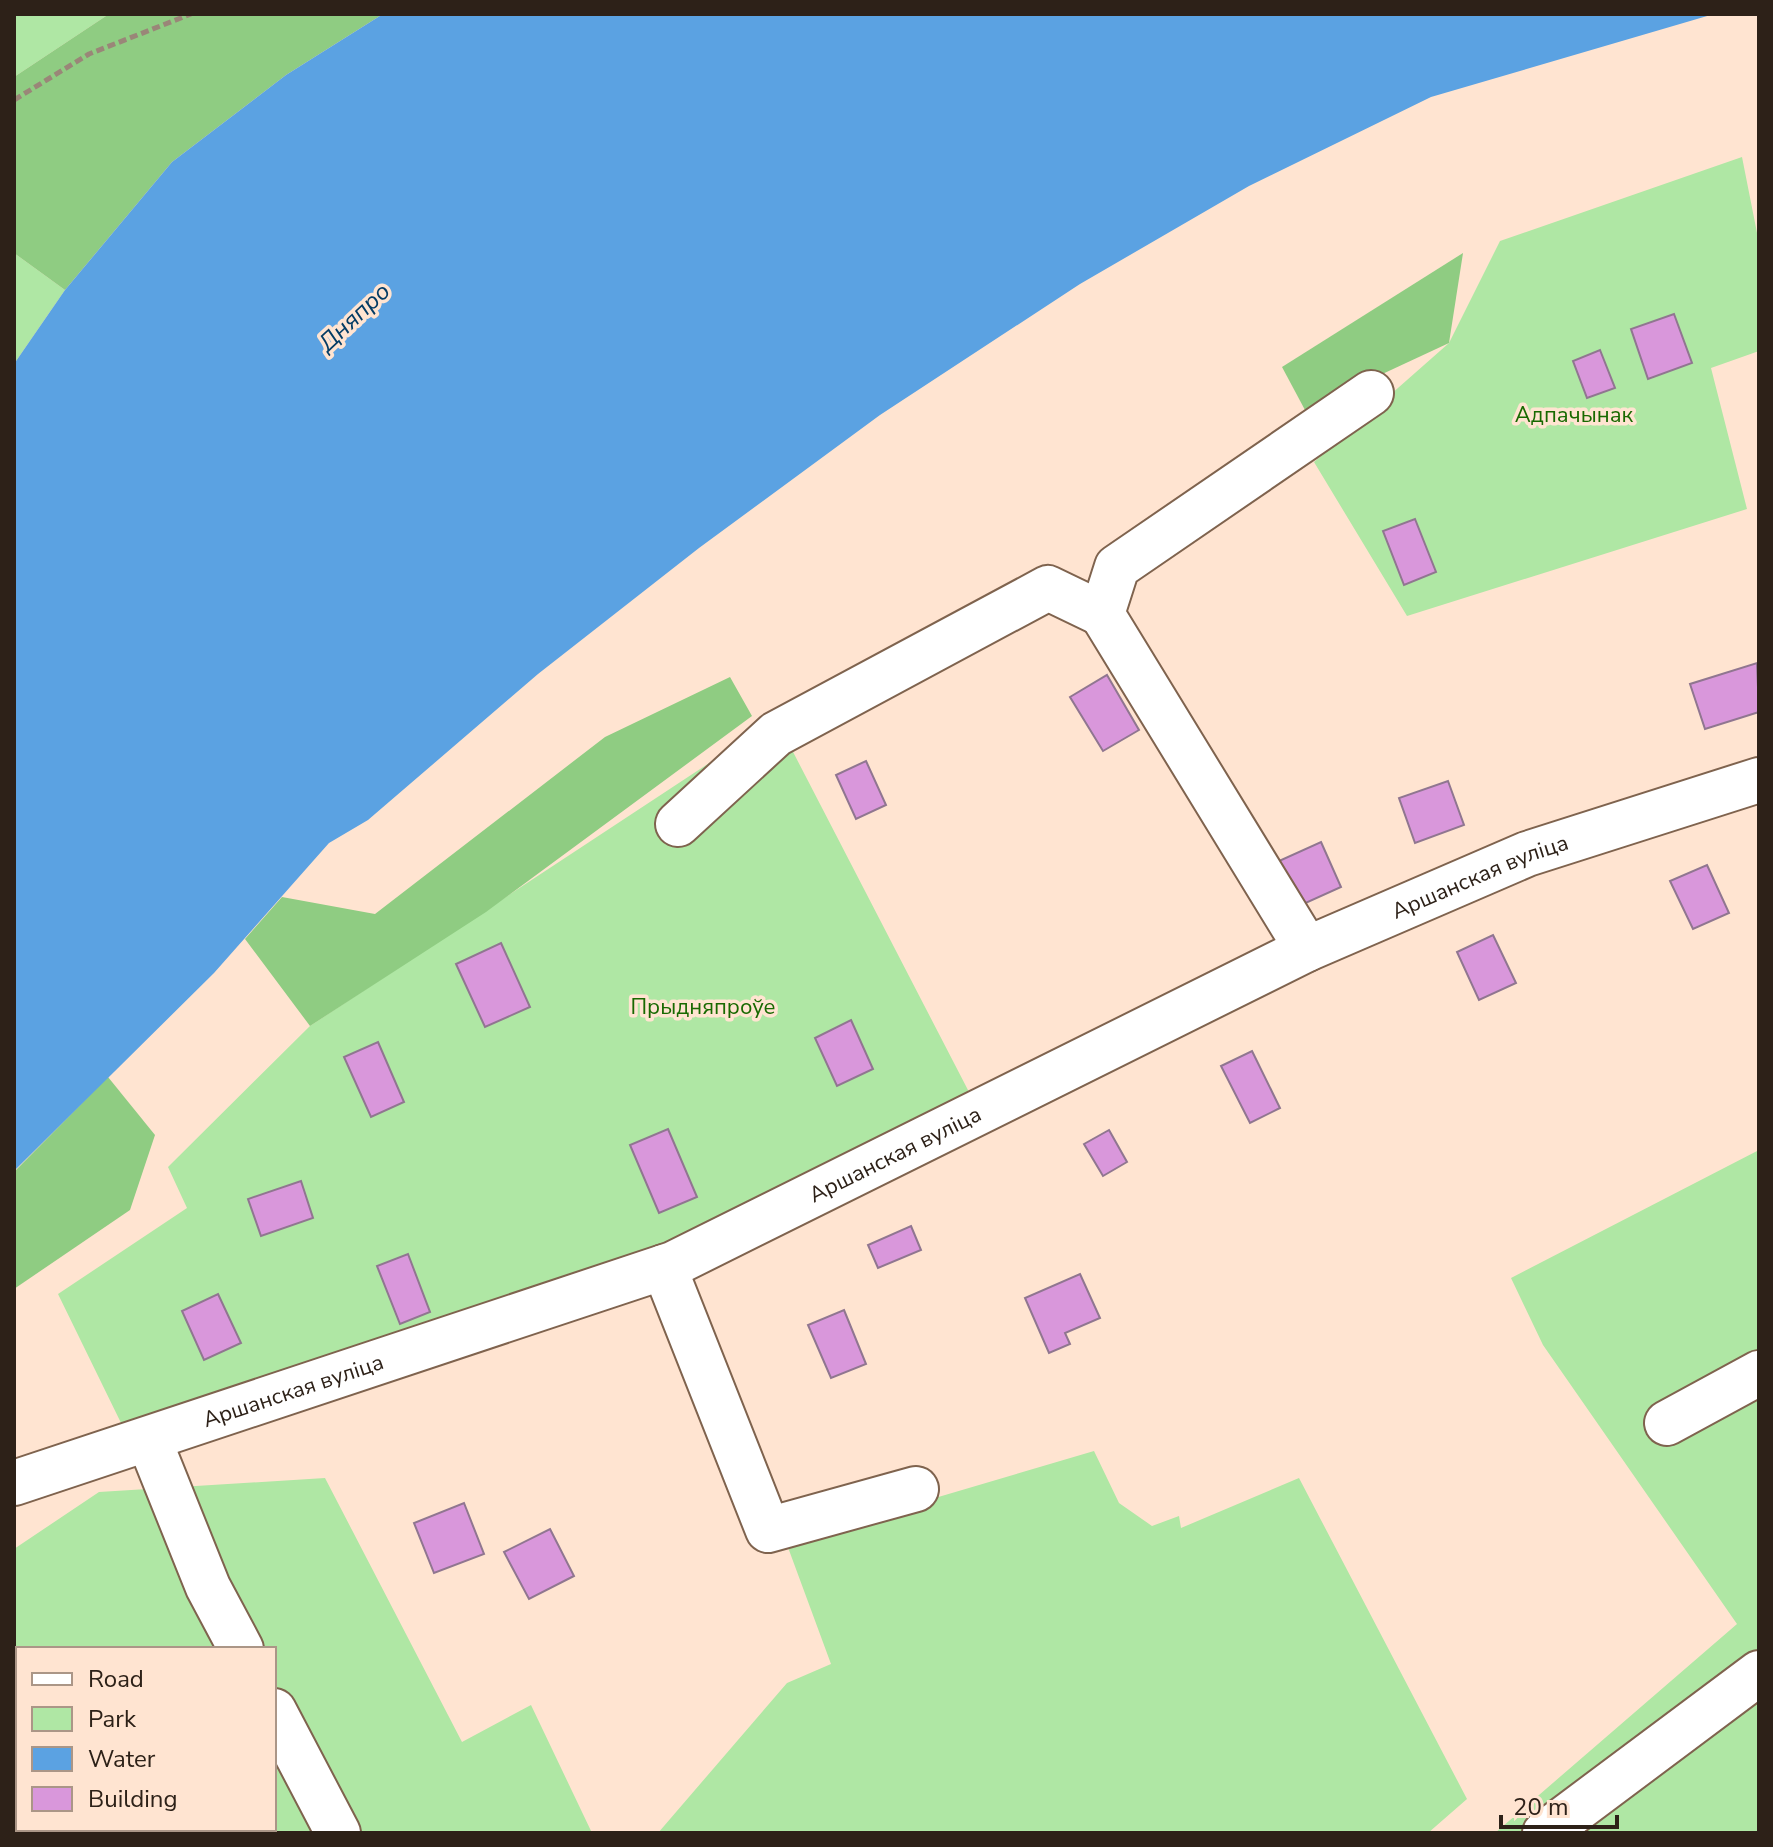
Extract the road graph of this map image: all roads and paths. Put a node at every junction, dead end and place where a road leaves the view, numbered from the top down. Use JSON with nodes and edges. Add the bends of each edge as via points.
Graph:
{"nodes":[{"id":1,"x":191,"y":14,"type":"edge"},
{"id":2,"x":14,"y":100,"type":"edge"},
{"id":3,"x":1371,"y":393,"type":"dead end"},
{"id":4,"x":1102,"y":614,"type":"junction"},
{"id":5,"x":1759,"y":780,"type":"edge"},
{"id":6,"x":678,"y":824,"type":"dead end"},
{"id":7,"x":1307,"y":949,"type":"junction"},
{"id":8,"x":664,"y":1267,"type":"junction"},
{"id":9,"x":1759,"y":1373,"type":"edge"},
{"id":10,"x":1667,"y":1423,"type":"dead end"},
{"id":11,"x":149,"y":1440,"type":"junction"},
{"id":12,"x":14,"y":1483,"type":"edge"},
{"id":13,"x":916,"y":1489,"type":"dead end"},
{"id":14,"x":240,"y":1647,"type":"edge"},
{"id":15,"x":1759,"y":1673,"type":"edge"},
{"id":16,"x":276,"y":1715,"type":"edge"},
{"id":17,"x":338,"y":1833,"type":"edge"},
{"id":18,"x":1545,"y":1833,"type":"edge"}],
"edges":[{"from":1,"to":2,"type":"path","via":[[89,54]]},
{"from":3,"to":4,"type":"street","via":[[1117,567]]},
{"from":4,"to":6,"type":"street","via":[[1048,588],[776,734]]},
{"from":4,"to":7,"type":"street"},
{"from":5,"to":7,"type":"street","name":"Аршанская вуліца","via":[[1527,854]]},
{"from":7,"to":8,"type":"street","name":"Аршанская вуліца"},
{"from":8,"to":11,"type":"street","name":"Аршанская вуліца"},
{"from":8,"to":13,"type":"street","via":[[768,1530]]},
{"from":9,"to":10,"type":"street"},
{"from":11,"to":12,"type":"street","name":"Аршанская вуліца"},
{"from":11,"to":14,"type":"street","via":[[208,1587]]},
{"from":15,"to":18,"type":"street"},
{"from":16,"to":17,"type":"street"}]}
